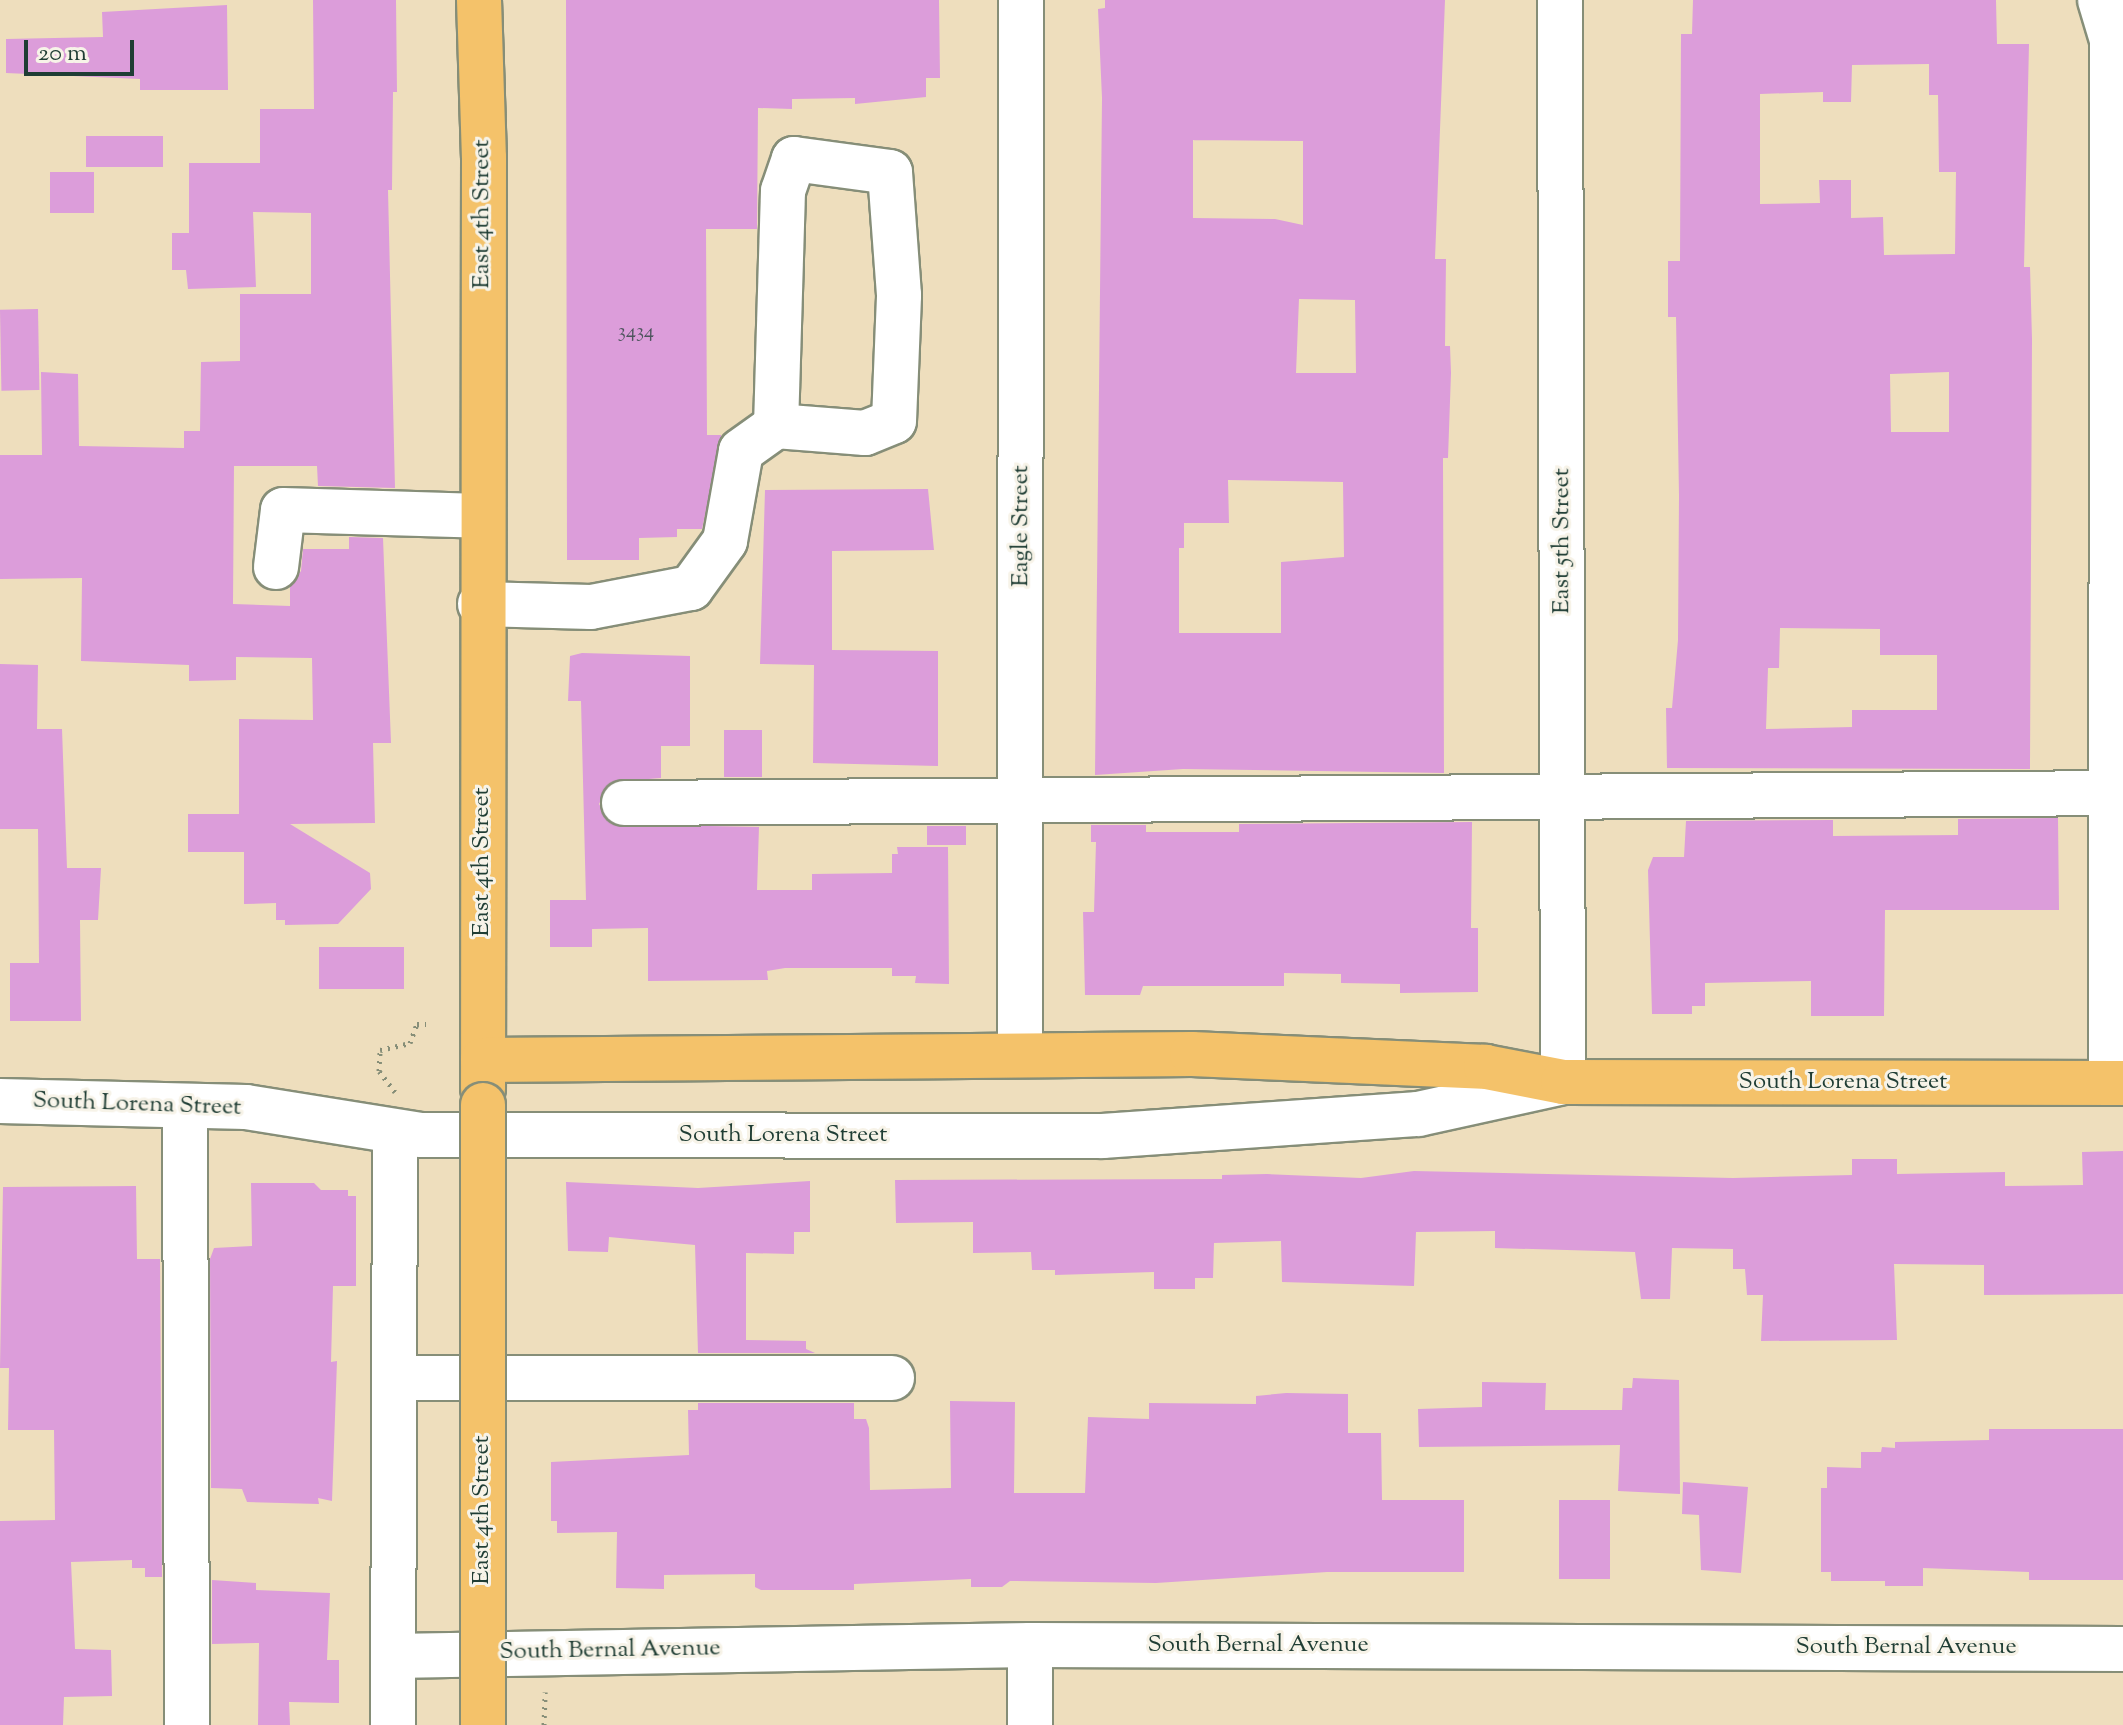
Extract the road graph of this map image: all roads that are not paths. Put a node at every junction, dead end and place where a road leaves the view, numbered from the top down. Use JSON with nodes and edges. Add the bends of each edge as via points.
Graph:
{"nodes":[{"id":1,"x":479,"y":0,"type":"edge"},
{"id":2,"x":1021,"y":0,"type":"edge"},
{"id":3,"x":1560,"y":0,"type":"edge"},
{"id":4,"x":2100,"y":0,"type":"edge"},
{"id":5,"x":776,"y":426,"type":"junction"},
{"id":6,"x":481,"y":516,"type":"junction"},
{"id":7,"x":276,"y":567,"type":"dead end"},
{"id":8,"x":480,"y":604,"type":"junction"},
{"id":9,"x":2117,"y":793,"type":"edge"},
{"id":10,"x":1564,"y":797,"type":"junction"},
{"id":11,"x":1023,"y":801,"type":"junction"},
{"id":12,"x":624,"y":803,"type":"dead end"},
{"id":13,"x":1020,"y":1053,"type":"junction"},
{"id":14,"x":483,"y":1060,"type":"junction"},
{"id":15,"x":1563,"y":1082,"type":"junction"},
{"id":16,"x":2117,"y":1083,"type":"edge"},
{"id":17,"x":0,"y":1101,"type":"edge"},
{"id":18,"x":185,"y":1106,"type":"junction"},
{"id":19,"x":395,"y":1132,"type":"junction"},
{"id":20,"x":394,"y":1378,"type":"junction"},
{"id":21,"x":892,"y":1378,"type":"dead end"},
{"id":22,"x":1030,"y":1645,"type":"junction"},
{"id":23,"x":2123,"y":1649,"type":"edge"},
{"id":24,"x":393,"y":1656,"type":"junction"},
{"id":25,"x":187,"y":1725,"type":"edge"},
{"id":26,"x":393,"y":1725,"type":"edge"},
{"id":27,"x":483,"y":1725,"type":"edge"},
{"id":28,"x":1030,"y":1725,"type":"edge"}],
"edges":[{"from":1,"to":6,"type":"main road","name":"East 4th Street","via":[[484,158]]},
{"from":2,"to":11,"type":"street","name":"Eagle Street"},
{"from":3,"to":10,"type":"street","name":"East 5th Street"},
{"from":4,"to":9,"type":"street","via":[[2112,40]]},
{"from":5,"to":5,"type":"street","via":[[865,433],[894,421],[899,295],[890,172],[794,159],[783,191]]},
{"from":5,"to":8,"type":"street","via":[[741,451],[725,541],[691,588],[591,607]]},
{"from":6,"to":7,"type":"street","via":[[284,497]]},
{"from":6,"to":8,"type":"main road","name":"East 4th Street"},
{"from":8,"to":14,"type":"main road","name":"East 4th Street"},
{"from":9,"to":10,"type":"street"},
{"from":9,"to":16,"type":"street"},
{"from":10,"to":11,"type":"street"},
{"from":10,"to":15,"type":"street","name":"East 5th Street"},
{"from":11,"to":12,"type":"street"},
{"from":11,"to":13,"type":"street","name":"Eagle Street"},
{"from":13,"to":14,"type":"main road","name":"South Lorena Street"},
{"from":13,"to":15,"type":"main road","name":"South Lorena Street","via":[[1192,1054],[1486,1067]]},
{"from":14,"to":27,"type":"main road","name":"East 4th Street","bridge":true},
{"from":15,"to":16,"type":"main road","name":"South Lorena Street"},
{"from":15,"to":19,"type":"street","name":"South Lorena Street","via":[[1418,1114],[1103,1136]]},
{"from":17,"to":18,"type":"street","name":"South Lorena Street"},
{"from":18,"to":19,"type":"street","name":"South Lorena Street","via":[[246,1107]]},
{"from":18,"to":25,"type":"street"},
{"from":19,"to":20,"type":"street"},
{"from":20,"to":21,"type":"street"},
{"from":20,"to":24,"type":"street"},
{"from":22,"to":23,"type":"street","name":"South Bernal Avenue"},
{"from":22,"to":24,"type":"street","name":"South Bernal Avenue"},
{"from":22,"to":28,"type":"street"},
{"from":24,"to":26,"type":"street"}]}
